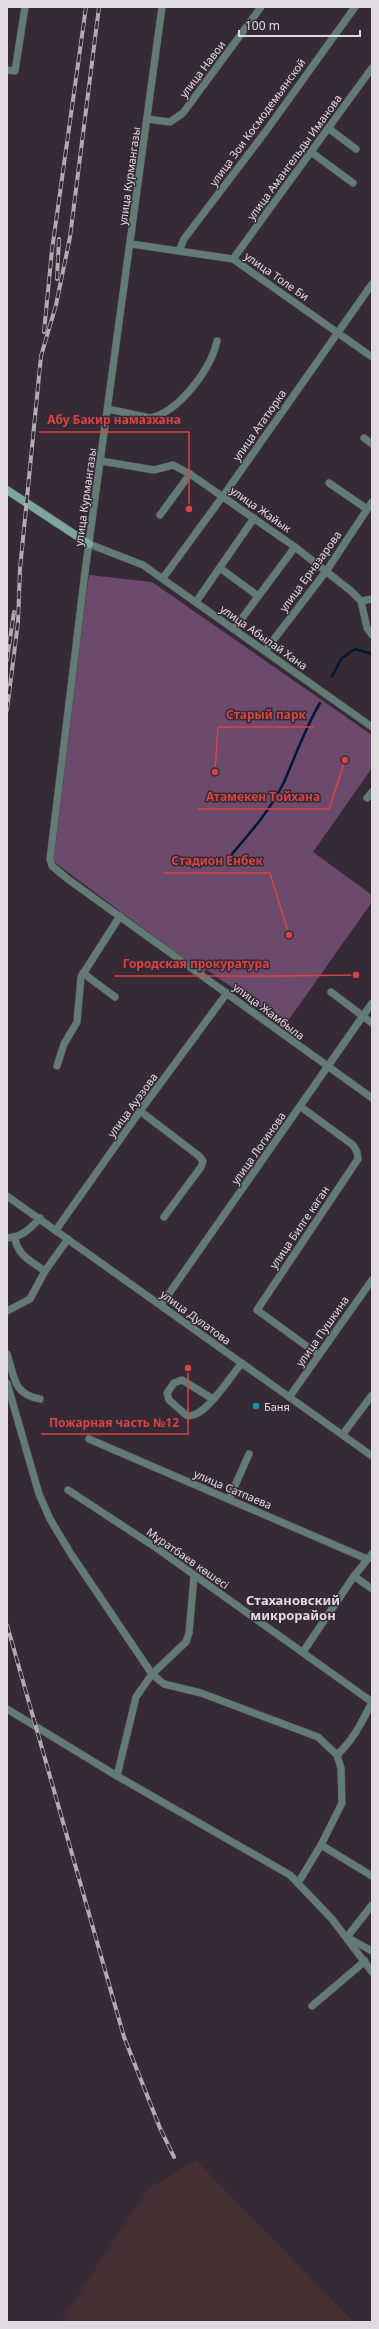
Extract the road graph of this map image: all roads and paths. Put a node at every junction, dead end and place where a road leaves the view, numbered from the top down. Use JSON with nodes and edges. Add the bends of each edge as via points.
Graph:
{"nodes":[{"id":1,"x":25,"y":7,"type":"edge"},
{"id":2,"x":162,"y":7,"type":"edge"},
{"id":3,"x":261,"y":7,"type":"edge"},
{"id":4,"x":355,"y":7,"type":"edge"},
{"id":5,"x":372,"y":68,"type":"edge"},
{"id":6,"x":7,"y":70,"type":"edge"},
{"id":7,"x":147,"y":119,"type":"junction"},
{"id":8,"x":328,"y":128,"type":"junction"},
{"id":9,"x":356,"y":150,"type":"dead end"},
{"id":10,"x":311,"y":152,"type":"junction"},
{"id":11,"x":354,"y":183,"type":"dead end"},
{"id":12,"x":131,"y":244,"type":"junction"},
{"id":13,"x":179,"y":251,"type":"junction"},
{"id":14,"x":233,"y":259,"type":"junction"},
{"id":15,"x":372,"y":284,"type":"edge"},
{"id":16,"x":337,"y":332,"type":"junction"},
{"id":17,"x":217,"y":341,"type":"dead end"},
{"id":18,"x":372,"y":357,"type":"edge"},
{"id":19,"x":108,"y":409,"type":"junction"},
{"id":20,"x":364,"y":438,"type":"dead end"},
{"id":21,"x":372,"y":444,"type":"edge"},
{"id":22,"x":101,"y":461,"type":"junction"},
{"id":23,"x":190,"y":474,"type":"junction"},
{"id":24,"x":329,"y":483,"type":"dead end"},
{"id":25,"x":7,"y":490,"type":"edge"},
{"id":26,"x":223,"y":496,"type":"junction"},
{"id":27,"x":372,"y":502,"type":"edge"},
{"id":28,"x":367,"y":509,"type":"junction"},
{"id":29,"x":160,"y":515,"type":"dead end"},
{"id":30,"x":254,"y":518,"type":"junction"},
{"id":31,"x":89,"y":544,"type":"junction"},
{"id":32,"x":295,"y":547,"type":"junction"},
{"id":33,"x":220,"y":568,"type":"junction"},
{"id":34,"x":327,"y":570,"type":"junction"},
{"id":35,"x":163,"y":578,"type":"junction"},
{"id":36,"x":258,"y":596,"type":"junction"},
{"id":37,"x":372,"y":598,"type":"edge"},
{"id":38,"x":361,"y":601,"type":"junction"},
{"id":39,"x":196,"y":602,"type":"junction"},
{"id":40,"x":234,"y":629,"type":"junction"},
{"id":41,"x":372,"y":635,"type":"edge"},
{"id":42,"x":265,"y":651,"type":"junction"},
{"id":43,"x":372,"y":727,"type":"edge"},
{"id":44,"x":372,"y":792,"type":"edge"},
{"id":45,"x":367,"y":798,"type":"dead end"},
{"id":46,"x":56,"y":869,"type":"joint"},
{"id":47,"x":120,"y":916,"type":"junction"},
{"id":48,"x":83,"y":973,"type":"junction"},
{"id":49,"x":331,"y":992,"type":"dead end"},
{"id":50,"x":227,"y":993,"type":"junction"},
{"id":51,"x":115,"y":997,"type":"dead end"},
{"id":52,"x":372,"y":1004,"type":"edge"},
{"id":53,"x":363,"y":1016,"type":"junction"},
{"id":54,"x":372,"y":1022,"type":"edge"},
{"id":55,"x":57,"y":1066,"type":"dead end"},
{"id":56,"x":329,"y":1067,"type":"junction"},
{"id":57,"x":372,"y":1098,"type":"edge"},
{"id":58,"x":301,"y":1107,"type":"junction"},
{"id":59,"x":140,"y":1111,"type":"junction"},
{"id":60,"x":7,"y":1196,"type":"edge"},
{"id":61,"x":164,"y":1217,"type":"dead end"},
{"id":62,"x":40,"y":1218,"type":"junction"},
{"id":63,"x":56,"y":1230,"type":"junction"},
{"id":64,"x":7,"y":1238,"type":"edge"},
{"id":65,"x":15,"y":1238,"type":"junction"},
{"id":66,"x":68,"y":1239,"type":"junction"},
{"id":67,"x":45,"y":1271,"type":"junction"},
{"id":68,"x":372,"y":1280,"type":"edge"},
{"id":69,"x":160,"y":1305,"type":"junction"},
{"id":70,"x":7,"y":1311,"type":"edge"},
{"id":71,"x":7,"y":1354,"type":"edge"},
{"id":72,"x":319,"y":1355,"type":"junction"},
{"id":73,"x":242,"y":1363,"type":"junction"},
{"id":74,"x":7,"y":1383,"type":"edge"},
{"id":75,"x":372,"y":1395,"type":"edge"},
{"id":76,"x":290,"y":1396,"type":"junction"},
{"id":77,"x":213,"y":1399,"type":"junction"},
{"id":78,"x":40,"y":1400,"type":"dead end"},
{"id":79,"x":343,"y":1434,"type":"junction"},
{"id":80,"x":90,"y":1438,"type":"dead end"},
{"id":81,"x":248,"y":1454,"type":"dead end"},
{"id":82,"x":372,"y":1456,"type":"edge"},
{"id":83,"x":68,"y":1490,"type":"dead end"},
{"id":84,"x":229,"y":1499,"type":"junction"},
{"id":85,"x":370,"y":1556,"type":"edge"},
{"id":86,"x":194,"y":1576,"type":"junction"},
{"id":87,"x":354,"y":1576,"type":"junction"},
{"id":88,"x":372,"y":1589,"type":"edge"},
{"id":89,"x":303,"y":1652,"type":"junction"},
{"id":90,"x":152,"y":1674,"type":"junction"},
{"id":91,"x":372,"y":1702,"type":"edge"},
{"id":92,"x":7,"y":1709,"type":"edge"},
{"id":93,"x":337,"y":1755,"type":"junction"},
{"id":94,"x":117,"y":1776,"type":"junction"},
{"id":95,"x":321,"y":1845,"type":"junction"},
{"id":96,"x":372,"y":1876,"type":"edge"},
{"id":97,"x":298,"y":1883,"type":"junction"},
{"id":98,"x":372,"y":1905,"type":"edge"},
{"id":99,"x":347,"y":1937,"type":"junction"},
{"id":100,"x":372,"y":1952,"type":"edge"},
{"id":101,"x":365,"y":1961,"type":"junction"},
{"id":102,"x":372,"y":1972,"type":"edge"},
{"id":103,"x":312,"y":2006,"type":"dead end"}],
"edges":[{"from":1,"to":6,"type":"street","via":[[16,71]]},
{"from":2,"to":7,"type":"street","name":"улица Курмангазы"},
{"from":3,"to":7,"type":"street","name":"улица Навои","via":[[183,113],[170,122]]},
{"from":4,"to":13,"type":"street","name":"улица Зои Космодемьянской","via":[[184,239]]},
{"from":5,"to":8,"type":"street","name":"улица Амангельды Иманова"},
{"from":7,"to":12,"type":"street","name":"улица Курмангазы"},
{"from":8,"to":9,"type":"street"},
{"from":8,"to":10,"type":"street","name":"улица Амангельды Иманова"},
{"from":10,"to":11,"type":"street"},
{"from":10,"to":14,"type":"street","name":"улица Амангельды Иманова"},
{"from":12,"to":13,"type":"street","name":"улица Толе Би"},
{"from":12,"to":19,"type":"street","name":"улица Курмангазы"},
{"from":13,"to":14,"type":"street","name":"улица Толе Би"},
{"from":14,"to":16,"type":"street","name":"улица Толе Би"},
{"from":15,"to":16,"type":"street","name":"улица Ататюрка"},
{"from":16,"to":18,"type":"street","name":"улица Толе Би"},
{"from":16,"to":26,"type":"street","name":"улица Ататюрка"},
{"from":17,"to":19,"type":"street","via":[[210,361],[193,387],[157,417],[150,418]]},
{"from":19,"to":22,"type":"street","name":"улица Курмангазы"},
{"from":20,"to":21,"type":"street"},
{"from":22,"to":23,"type":"street","name":"улица Жайык","via":[[154,470],[177,466]]},
{"from":22,"to":31,"type":"street","name":"улица Курмангазы"},
{"from":23,"to":26,"type":"street","name":"улица Жайык"},
{"from":23,"to":29,"type":"street"},
{"from":24,"to":28,"type":"street"},
{"from":25,"to":31,"type":"street"},
{"from":26,"to":30,"type":"street","name":"улица Жайык"},
{"from":26,"to":35,"type":"street","name":"улица Ататюрка"},
{"from":27,"to":28,"type":"street","name":"улица Ерназарова"},
{"from":28,"to":34,"type":"street","name":"улица Ерназарова"},
{"from":30,"to":32,"type":"street","name":"улица Жайык"},
{"from":30,"to":33,"type":"street"},
{"from":31,"to":35,"type":"street","name":"улица Абылай Хана","via":[[142,565]]},
{"from":31,"to":46,"type":"street","name":"улица Курмангазы","via":[[50,857],[50,862]]},
{"from":32,"to":34,"type":"street","name":"улица Жайык"},
{"from":32,"to":36,"type":"street"},
{"from":33,"to":36,"type":"street"},
{"from":33,"to":39,"type":"street"},
{"from":34,"to":38,"type":"street","name":"улица Жайык"},
{"from":34,"to":42,"type":"street","name":"улица Ерназарова"},
{"from":35,"to":39,"type":"street","name":"улица Абылай Хана"},
{"from":36,"to":40,"type":"street"},
{"from":37,"to":38,"type":"street"},
{"from":38,"to":41,"type":"street","via":[[367,628]]},
{"from":39,"to":40,"type":"street","name":"улица Абылай Хана"},
{"from":40,"to":42,"type":"street","name":"улица Абылай Хана"},
{"from":42,"to":43,"type":"street","name":"улица Абылай Хана"},
{"from":44,"to":45,"type":"street"},
{"from":46,"to":47,"type":"street","name":"улица Жамбыла"},
{"from":47,"to":48,"type":"street"},
{"from":47,"to":50,"type":"street","name":"улица Жамбыла"},
{"from":48,"to":51,"type":"street"},
{"from":48,"to":55,"type":"street","via":[[77,1022],[64,1044]]},
{"from":49,"to":53,"type":"street"},
{"from":50,"to":56,"type":"street","name":"улица Жамбыла"},
{"from":50,"to":59,"type":"street","name":"улица Ауэзова"},
{"from":52,"to":53,"type":"street","name":"улица Логинова"},
{"from":53,"to":54,"type":"street"},
{"from":53,"to":56,"type":"street","name":"улица Логинова"},
{"from":56,"to":57,"type":"street","name":"улица Жамбыла"},
{"from":56,"to":58,"type":"street","name":"улица Логинова"},
{"from":58,"to":69,"type":"street","name":"улица Логинова"},
{"from":58,"to":72,"type":"street","name":"улица Билге каган","via":[[353,1146],[358,1159],[257,1310]]},
{"from":59,"to":61,"type":"street","via":[[203,1161]]},
{"from":59,"to":63,"type":"street","name":"улица Ауэзова"},
{"from":60,"to":62,"type":"street","name":"улица Дулатова"},
{"from":62,"to":63,"type":"street","name":"улица Дулатова"},
{"from":62,"to":65,"type":"street","via":[[30,1230]]},
{"from":63,"to":66,"type":"street","name":"улица Дулатова"},
{"from":64,"to":65,"type":"street"},
{"from":65,"to":67,"type":"street","via":[[22,1255]]},
{"from":66,"to":67,"type":"street"},
{"from":66,"to":69,"type":"street","name":"улица Дулатова"},
{"from":67,"to":70,"type":"street","via":[[30,1299]]},
{"from":68,"to":72,"type":"street","name":"улица Пушкина"},
{"from":69,"to":73,"type":"street","name":"улица Дулатова"},
{"from":71,"to":78,"type":"street","via":[[21,1392]]},
{"from":72,"to":76,"type":"street","name":"улица Пушкина"},
{"from":73,"to":76,"type":"street","name":"улица Дулатова"},
{"from":73,"to":77,"type":"street"},
{"from":74,"to":90,"type":"street","via":[[39,1494],[50,1519],[70,1554]]},
{"from":75,"to":79,"type":"street"},
{"from":76,"to":79,"type":"street","name":"улица Дулатова"},
{"from":77,"to":77,"type":"street","via":[[198,1415],[189,1417],[169,1400],[167,1393],[174,1383],[182,1380]]},
{"from":79,"to":82,"type":"street","name":"улица Дулатова"},
{"from":80,"to":84,"type":"street","name":"улица Сатпаева"},
{"from":81,"to":84,"type":"street"},
{"from":83,"to":86,"type":"street","name":"Мұратбаев көшесі"},
{"from":84,"to":85,"type":"street","name":"улица Сатпаева"},
{"from":85,"to":87,"type":"street"},
{"from":86,"to":89,"type":"street","name":"Мұратбаев көшесі"},
{"from":86,"to":90,"type":"street","via":[[186,1642]]},
{"from":87,"to":88,"type":"street"},
{"from":87,"to":89,"type":"street"},
{"from":89,"to":91,"type":"street","name":"Мұратбаев көшесі"},
{"from":90,"to":93,"type":"street","via":[[164,1684],[201,1693],[318,1737]]},
{"from":90,"to":94,"type":"street","via":[[136,1697]]},
{"from":91,"to":93,"type":"street","via":[[355,1735]]},
{"from":92,"to":94,"type":"street"},
{"from":93,"to":95,"type":"street","via":[[341,1768],[342,1803]]},
{"from":94,"to":97,"type":"street","via":[[274,1864]]},
{"from":95,"to":96,"type":"street"},
{"from":95,"to":97,"type":"street"},
{"from":97,"to":99,"type":"street"},
{"from":98,"to":99,"type":"street"},
{"from":99,"to":100,"type":"street"},
{"from":99,"to":101,"type":"street"},
{"from":101,"to":102,"type":"street"},
{"from":101,"to":103,"type":"street"}]}
